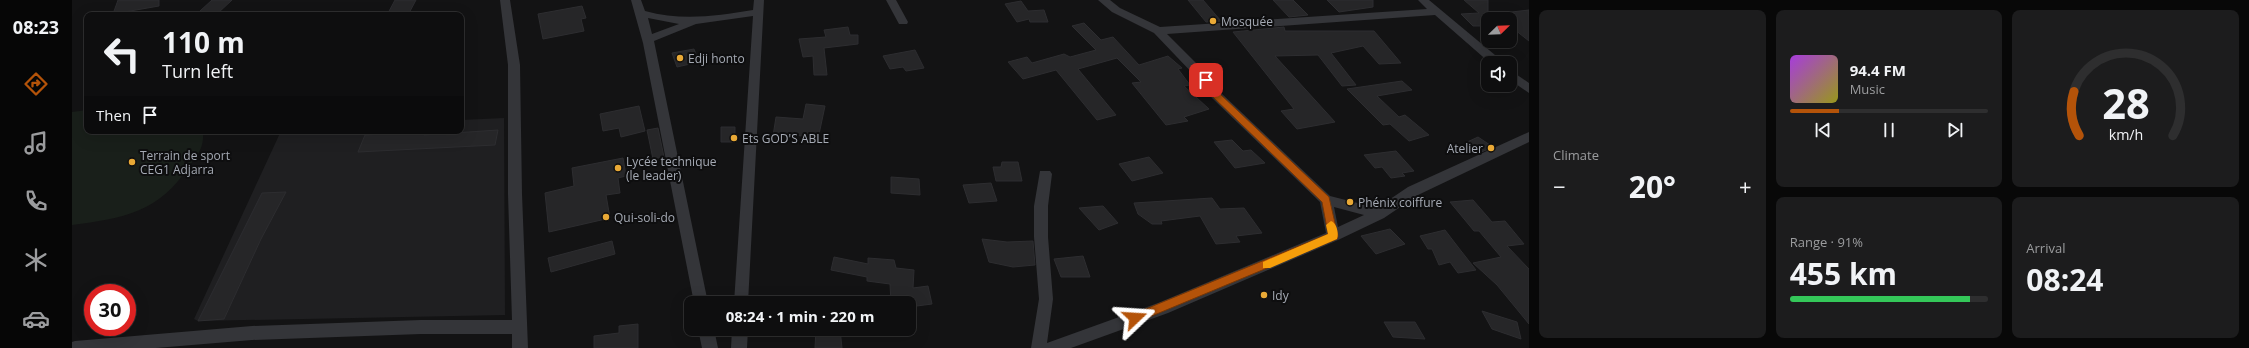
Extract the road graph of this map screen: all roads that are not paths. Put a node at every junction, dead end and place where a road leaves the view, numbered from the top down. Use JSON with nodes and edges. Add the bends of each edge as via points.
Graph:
{"nodes":[{"id":1,"x":505,"y":0,"type":"edge"},
{"id":2,"x":636,"y":0,"type":"edge"},
{"id":3,"x":891,"y":0,"type":"edge"},
{"id":4,"x":1103,"y":0,"type":"edge"},
{"id":5,"x":1423,"y":0,"type":"edge"},
{"id":6,"x":758,"y":6,"type":"edge"},
{"id":7,"x":1437,"y":12,"type":"junction"},
{"id":8,"x":640,"y":13,"type":"junction"},
{"id":9,"x":694,"y":22,"type":"junction"},
{"id":10,"x":903,"y":22,"type":"dead end"},
{"id":11,"x":1158,"y":31,"type":"junction"},
{"id":12,"x":646,"y":40,"type":"junction"},
{"id":13,"x":1489,"y":56,"type":"edge"},
{"id":14,"x":1517,"y":80,"type":"edge"},
{"id":15,"x":1529,"y":89,"type":"edge"},
{"id":16,"x":1529,"y":137,"type":"edge"},
{"id":17,"x":1045,"y":174,"type":"dead end"},
{"id":18,"x":1326,"y":200,"type":"junction"},
{"id":19,"x":1379,"y":214,"type":"junction"},
{"id":20,"x":1333,"y":236,"type":"junction"},
{"id":21,"x":700,"y":296,"type":"edge"},
{"id":22,"x":741,"y":296,"type":"edge"},
{"id":23,"x":520,"y":327,"type":"junction"},
{"id":24,"x":707,"y":336,"type":"edge"},
{"id":25,"x":740,"y":336,"type":"edge"},
{"id":26,"x":75,"y":348,"type":"edge"},
{"id":27,"x":520,"y":348,"type":"edge"},
{"id":28,"x":710,"y":348,"type":"edge"},
{"id":29,"x":739,"y":348,"type":"edge"},
{"id":30,"x":1039,"y":348,"type":"edge"},
{"id":31,"x":1052,"y":348,"type":"edge"}],
"edges":[{"from":1,"to":23,"type":"street","via":[[514,65]]},
{"from":2,"to":8,"type":"street"},
{"from":3,"to":10,"type":"street"},
{"from":4,"to":11,"type":"street","via":[[1116,10]]},
{"from":5,"to":7,"type":"street"},
{"from":6,"to":9,"type":"street"},
{"from":6,"to":22,"type":"street"},
{"from":7,"to":11,"type":"street"},
{"from":7,"to":13,"type":"street"},
{"from":8,"to":9,"type":"street"},
{"from":8,"to":12,"type":"street"},
{"from":9,"to":12,"type":"street"},
{"from":11,"to":18,"type":"street","via":[[1201,75],[1216,95]]},
{"from":12,"to":21,"type":"street"},
{"from":14,"to":15,"type":"street"},
{"from":16,"to":19,"type":"street","via":[[1413,191]]},
{"from":17,"to":30,"type":"street","via":[[1041,237],[1046,299]]},
{"from":18,"to":19,"type":"street"},
{"from":18,"to":20,"type":"street"},
{"from":19,"to":20,"type":"street"},
{"from":20,"to":31,"type":"street","via":[[1163,308]]},
{"from":23,"to":26,"type":"street","via":[[421,327],[260,333]]},
{"from":23,"to":27,"type":"street"},
{"from":24,"to":28,"type":"street"},
{"from":25,"to":29,"type":"street"}]}
